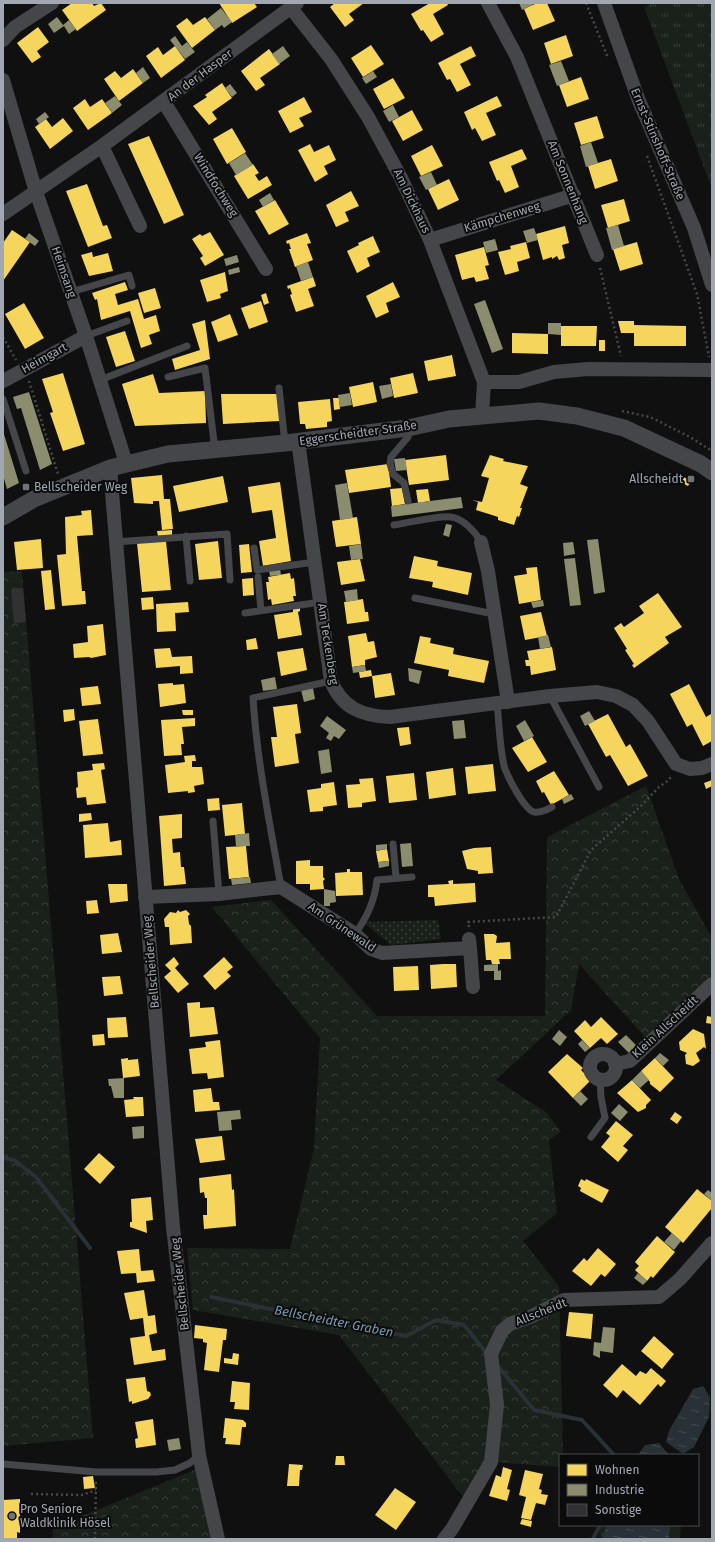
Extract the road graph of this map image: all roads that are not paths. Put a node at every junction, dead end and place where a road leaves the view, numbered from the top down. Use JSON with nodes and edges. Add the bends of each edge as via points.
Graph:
{"nodes":[{"id":1,"x":52,"y":3,"type":"edge"},
{"id":2,"x":488,"y":3,"type":"edge"},
{"id":3,"x":604,"y":3,"type":"edge"},
{"id":4,"x":294,"y":5,"type":"edge"},
{"id":5,"x":4,"y":38,"type":"edge"},
{"id":6,"x":3,"y":80,"type":"edge"},
{"id":7,"x":164,"y":102,"type":"junction"},
{"id":8,"x":102,"y":146,"type":"junction"},
{"id":9,"x":36,"y":192,"type":"junction"},
{"id":10,"x":574,"y":196,"type":"junction"},
{"id":11,"x":3,"y":214,"type":"edge"},
{"id":12,"x":140,"y":226,"type":"dead end"},
{"id":13,"x":430,"y":240,"type":"junction"},
{"id":14,"x":596,"y":255,"type":"road end"},
{"id":15,"x":266,"y":269,"type":"dead end"},
{"id":16,"x":712,"y":284,"type":"edge"},
{"id":17,"x":132,"y":286,"type":"dead end"},
{"id":18,"x":71,"y":292,"type":"junction"},
{"id":19,"x":127,"y":322,"type":"dead end"},
{"id":20,"x":86,"y":336,"type":"junction"},
{"id":21,"x":187,"y":346,"type":"dead end"},
{"id":22,"x":712,"y":370,"type":"edge"},
{"id":23,"x":168,"y":377,"type":"dead end"},
{"id":24,"x":100,"y":380,"type":"junction"},
{"id":25,"x":3,"y":381,"type":"edge"},
{"id":26,"x":484,"y":382,"type":"junction"},
{"id":27,"x":279,"y":388,"type":"dead end"},
{"id":28,"x":3,"y":398,"type":"edge"},
{"id":29,"x":482,"y":416,"type":"junction"},
{"id":30,"x":408,"y":428,"type":"junction"},
{"id":31,"x":291,"y":442,"type":"junction"},
{"id":32,"x":215,"y":450,"type":"junction"},
{"id":33,"x":126,"y":463,"type":"junction"},
{"id":34,"x":110,"y":468,"type":"junction"},
{"id":35,"x":26,"y":471,"type":"dead end"},
{"id":36,"x":712,"y":472,"type":"edge"},
{"id":37,"x":408,"y":501,"type":"dead end"},
{"id":38,"x":3,"y":517,"type":"edge"},
{"id":39,"x":394,"y":525,"type":"dead end"},
{"id":40,"x":186,"y":536,"type":"junction"},
{"id":41,"x":115,"y":542,"type":"junction"},
{"id":42,"x":481,"y":542,"type":"joint"},
{"id":43,"x":254,"y":548,"type":"dead end"},
{"id":44,"x":315,"y":562,"type":"junction"},
{"id":45,"x":258,"y":577,"type":"dead end"},
{"id":46,"x":230,"y":580,"type":"dead end"},
{"id":47,"x":190,"y":581,"type":"dead end"},
{"id":48,"x":415,"y":598,"type":"dead end"},
{"id":49,"x":321,"y":602,"type":"junction"},
{"id":50,"x":261,"y":610,"type":"junction"},
{"id":51,"x":245,"y":613,"type":"dead end"},
{"id":52,"x":494,"y":614,"type":"junction"},
{"id":53,"x":331,"y":681,"type":"junction"},
{"id":54,"x":550,"y":696,"type":"junction"},
{"id":55,"x":502,"y":703,"type":"junction"},
{"id":56,"x":712,"y":764,"type":"edge"},
{"id":57,"x":599,"y":787,"type":"dead end"},
{"id":58,"x":552,"y":807,"type":"dead end"},
{"id":59,"x":212,"y":821,"type":"dead end"},
{"id":60,"x":393,"y":844,"type":"dead end"},
{"id":61,"x":412,"y":876,"type":"dead end"},
{"id":62,"x":396,"y":877,"type":"junction"},
{"id":63,"x":281,"y":887,"type":"junction"},
{"id":64,"x":219,"y":894,"type":"junction"},
{"id":65,"x":145,"y":897,"type":"junction"},
{"id":66,"x":356,"y":934,"type":"junction"},
{"id":67,"x":712,"y":984,"type":"edge"},
{"id":68,"x":472,"y":987,"type":"dead end"},
{"id":69,"x":615,"y":1064,"type":"junction"},
{"id":70,"x":600,"y":1080,"type":"junction"},
{"id":71,"x":592,"y":1137,"type":"dead end"},
{"id":72,"x":712,"y":1243,"type":"edge"},
{"id":73,"x":199,"y":1455,"type":"junction"},
{"id":74,"x":3,"y":1464,"type":"edge"},
{"id":75,"x":218,"y":1539,"type":"edge"},
{"id":76,"x":444,"y":1539,"type":"edge"}],
"edges":[{"from":1,"to":5,"type":"street","via":[[15,27]]},
{"from":2,"to":10,"type":"street","name":"Am Sonnenhang","via":[[517,57]]},
{"from":3,"to":16,"type":"street","name":"Ernst-Stinshoff-Straße","via":[[640,101],[694,228]]},
{"from":4,"to":7,"type":"street","name":"An der Hasper"},
{"from":4,"to":13,"type":"street","name":"Am Dickhaus","via":[[368,117],[401,178]]},
{"from":6,"to":9,"type":"street","name":"Heimsang"},
{"from":7,"to":8,"type":"street","name":"An der Hasper"},
{"from":7,"to":15,"type":"street","name":"Windfochweg"},
{"from":8,"to":9,"type":"street","name":"An der Hasper"},
{"from":8,"to":12,"type":"street"},
{"from":9,"to":11,"type":"street","name":"An der Hasper"},
{"from":9,"to":18,"type":"street","name":"Heimsang"},
{"from":10,"to":13,"type":"street","name":"Kämpchenweg"},
{"from":10,"to":14,"type":"street","name":"Am Sonnenhang"},
{"from":13,"to":26,"type":"street","name":"Am Dickhaus"},
{"from":17,"to":18,"type":"lane","via":[[129,275]]},
{"from":18,"to":20,"type":"street","name":"Heimsang"},
{"from":19,"to":20,"type":"lane"},
{"from":20,"to":24,"type":"street","name":"Heimsang"},
{"from":20,"to":25,"type":"street","name":"Heimgart"},
{"from":21,"to":24,"type":"lane"},
{"from":22,"to":26,"type":"street","via":[[624,368],[554,372],[519,382]]},
{"from":23,"to":32,"type":"lane","via":[[205,368]]},
{"from":24,"to":33,"type":"street","name":"Heimsang"},
{"from":26,"to":29,"type":"street","name":"Am Dickhaus"},
{"from":27,"to":31,"type":"lane"},
{"from":28,"to":35,"type":"lane"},
{"from":29,"to":30,"type":"street","name":"Eggerscheidter Straße","via":[[449,419]]},
{"from":29,"to":36,"type":"street","name":"Eggerscheidter Straße","via":[[539,411],[577,416],[624,428],[701,464]]},
{"from":30,"to":31,"type":"street","name":"Eggerscheidter Straße"},
{"from":30,"to":37,"type":"lane","via":[[408,437],[392,457],[390,464],[393,474],[404,483]]},
{"from":31,"to":32,"type":"street","name":"Eggerscheidter Straße"},
{"from":31,"to":44,"type":"street","name":"Am Teckenberg"},
{"from":32,"to":33,"type":"street","name":"Eggerscheidter Straße","via":[[168,454]]},
{"from":33,"to":34,"type":"street","name":"Eggerscheidter Straße"},
{"from":34,"to":38,"type":"street","name":"Eggerscheidter Straße","via":[[34,499]]},
{"from":34,"to":41,"type":"street","name":"Bellscheider Weg"},
{"from":39,"to":42,"type":"lane","via":[[450,517],[459,520],[477,535]]},
{"from":40,"to":41,"type":"lane"},
{"from":40,"to":46,"type":"lane","via":[[227,534]]},
{"from":40,"to":47,"type":"lane"},
{"from":41,"to":65,"type":"street","name":"Bellscheider Weg"},
{"from":42,"to":52,"type":"street"},
{"from":43,"to":44,"type":"lane","via":[[257,570]]},
{"from":44,"to":49,"type":"street","name":"Am Teckenberg"},
{"from":45,"to":50,"type":"lane"},
{"from":48,"to":52,"type":"lane"},
{"from":49,"to":50,"type":"lane"},
{"from":49,"to":53,"type":"street","name":"Am Teckenberg"},
{"from":50,"to":51,"type":"lane"},
{"from":52,"to":55,"type":"street"},
{"from":53,"to":55,"type":"street","name":"Am Teckenberg","via":[[336,693],[347,704],[373,716],[390,717]]},
{"from":53,"to":63,"type":"lane","via":[[253,698],[260,770]]},
{"from":54,"to":55,"type":"street","name":"Am Teckenberg"},
{"from":54,"to":56,"type":"street","name":"Am Teckenberg","via":[[597,692],[616,696],[633,705],[648,720],[676,764],[690,770]]},
{"from":54,"to":57,"type":"lane"},
{"from":55,"to":58,"type":"lane","via":[[505,768],[525,806],[533,812],[542,812]]},
{"from":59,"to":64,"type":"lane"},
{"from":60,"to":62,"type":"lane"},
{"from":61,"to":62,"type":"lane"},
{"from":62,"to":66,"type":"lane","via":[[377,880],[362,925]]},
{"from":63,"to":64,"type":"street"},
{"from":63,"to":66,"type":"street","name":"Am Grünewald"},
{"from":64,"to":65,"type":"street"},
{"from":65,"to":73,"type":"street","name":"Bellscheider Weg","via":[[173,1227]]},
{"from":66,"to":68,"type":"street","name":"Am Grünewald","via":[[372,949],[382,953],[470,943]]},
{"from":67,"to":69,"type":"street","name":"Klein Allscheidt","via":[[630,1061]]},
{"from":69,"to":70,"type":"street","via":[[616,1069],[612,1076]]},
{"from":69,"to":70,"type":"street","via":[[609,1056],[603,1055],[593,1059],[591,1072]]},
{"from":70,"to":71,"type":"lane","via":[[605,1118]]},
{"from":72,"to":76,"type":"street","name":"Allscheidt","via":[[680,1279],[659,1297],[564,1300],[510,1324],[502,1331],[491,1354],[497,1405],[491,1462]]},
{"from":73,"to":74,"type":"lane","via":[[190,1463],[175,1470],[96,1472]]},
{"from":73,"to":75,"type":"street","name":"Bellscheider Weg"}]}
